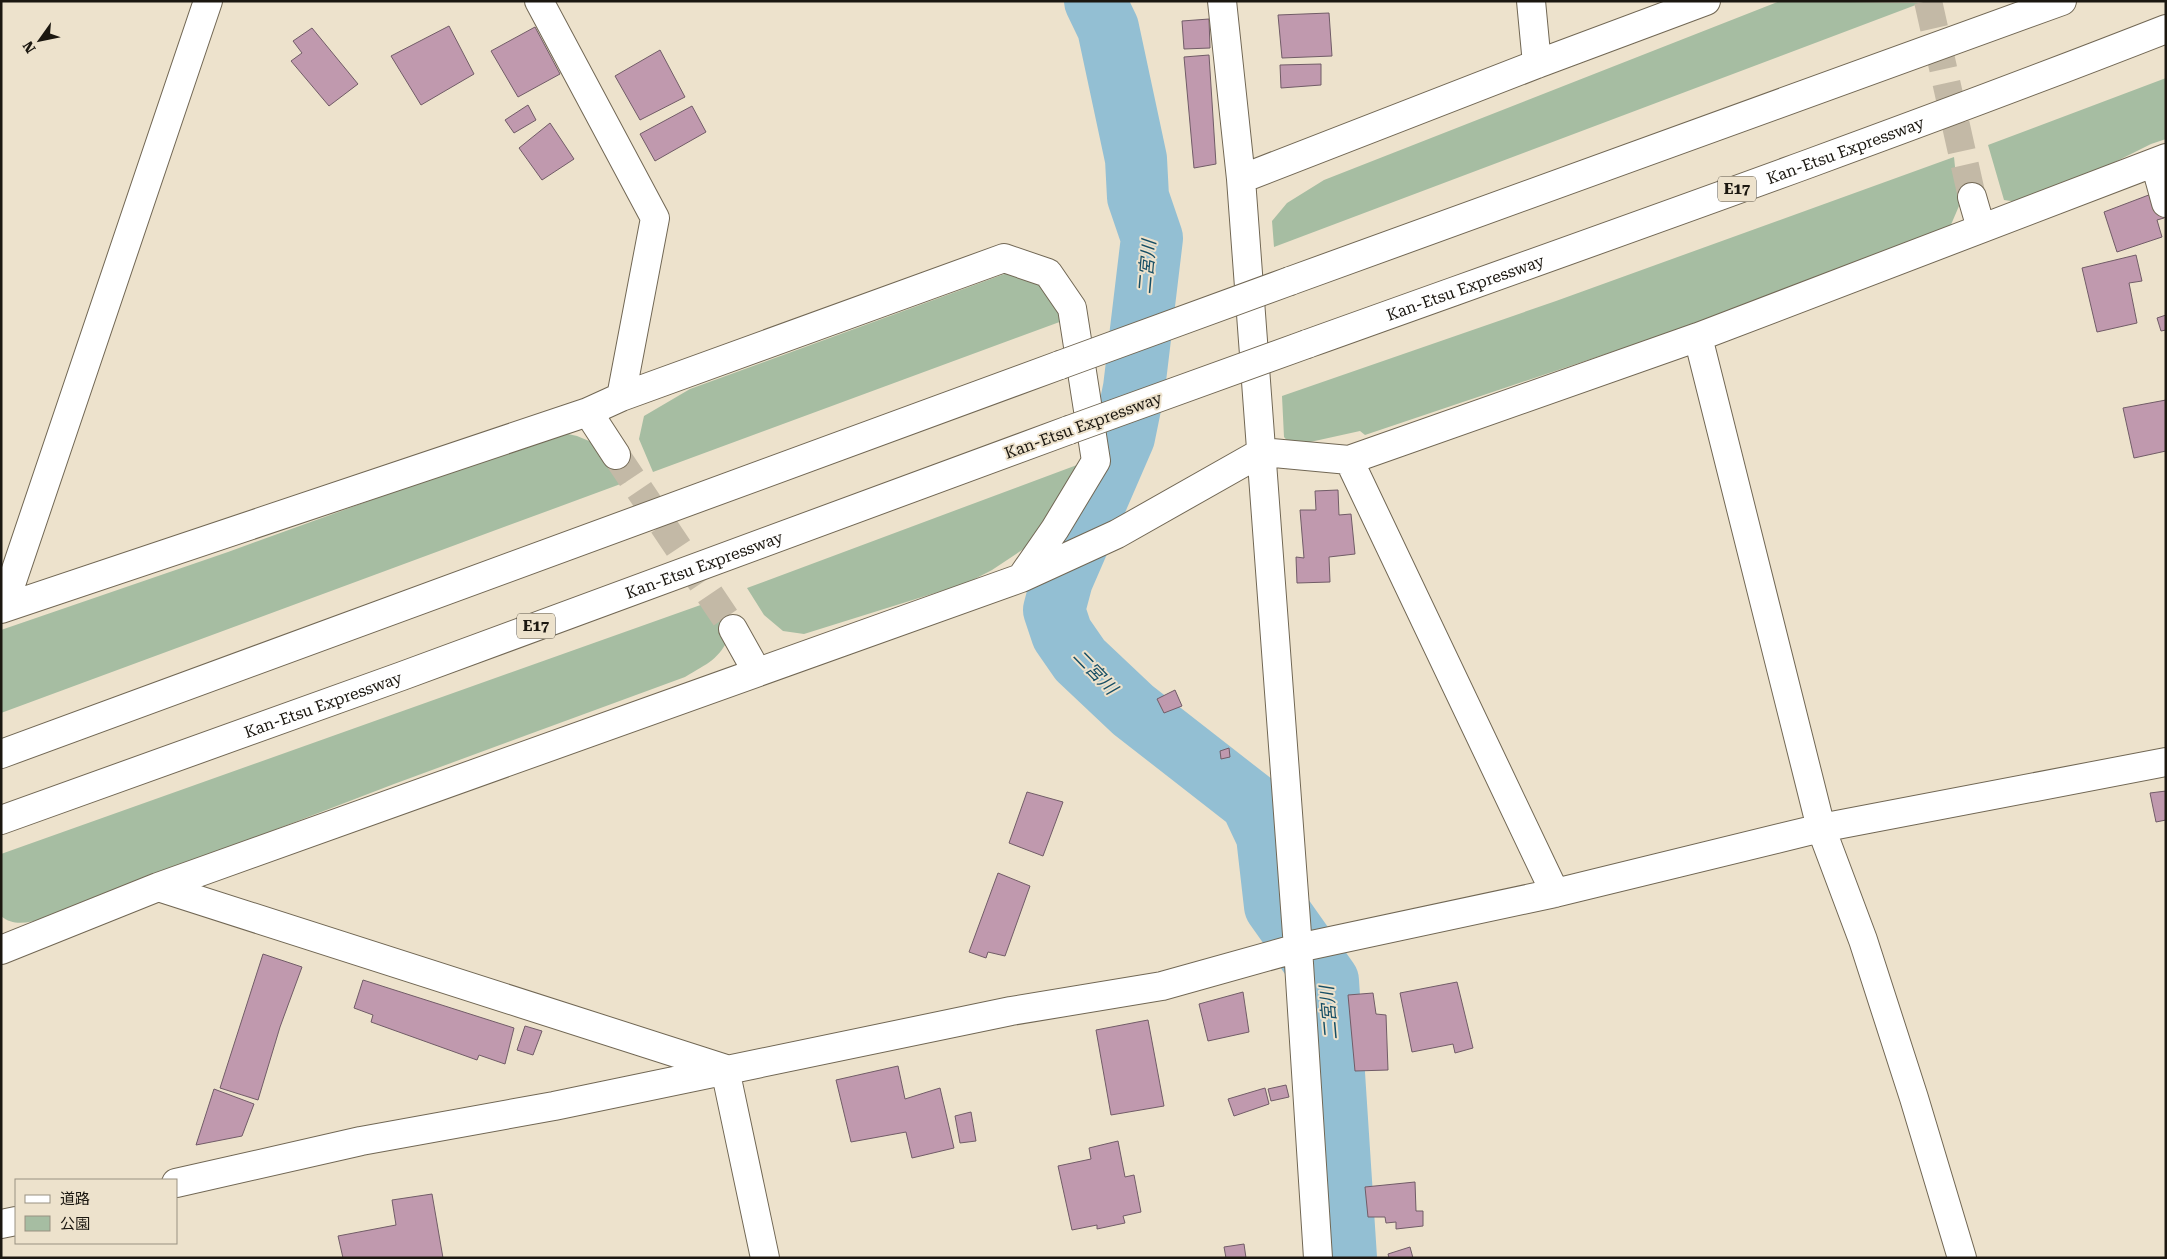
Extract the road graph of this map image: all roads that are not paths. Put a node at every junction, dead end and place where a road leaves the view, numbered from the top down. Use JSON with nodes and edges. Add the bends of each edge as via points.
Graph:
{"nodes":[{"id":1,"x":208,"y":1,"type":"edge"},
{"id":2,"x":539,"y":1,"type":"edge"},
{"id":3,"x":1222,"y":1,"type":"edge"},
{"id":4,"x":1531,"y":1,"type":"edge"},
{"id":5,"x":1706,"y":1,"type":"edge"},
{"id":6,"x":2062,"y":1,"type":"edge"},
{"id":7,"x":2166,"y":29,"type":"edge"},
{"id":8,"x":1537,"y":64,"type":"junction"},
{"id":9,"x":2160,"y":161,"type":"edge"},
{"id":10,"x":1241,"y":180,"type":"junction"},
{"id":11,"x":1972,"y":197,"type":"tunnel mouth"},
{"id":12,"x":2166,"y":203,"type":"edge"},
{"id":13,"x":1981,"y":228,"type":"junction"},
{"id":14,"x":1698,"y":337,"type":"junction"},
{"id":15,"x":621,"y":397,"type":"junction"},
{"id":16,"x":588,"y":412,"type":"junction"},
{"id":17,"x":1262,"y":452,"type":"junction"},
{"id":18,"x":616,"y":455,"type":"tunnel mouth"},
{"id":19,"x":1349,"y":460,"type":"junction"},
{"id":20,"x":1021,"y":578,"type":"junction"},
{"id":21,"x":2,"y":609,"type":"edge"},
{"id":22,"x":733,"y":629,"type":"tunnel mouth"},
{"id":23,"x":757,"y":672,"type":"junction"},
{"id":24,"x":1,"y":754,"type":"edge"},
{"id":25,"x":2166,"y":762,"type":"edge"},
{"id":26,"x":1,"y":820,"type":"edge"},
{"id":27,"x":1821,"y":828,"type":"junction"},
{"id":28,"x":158,"y":887,"type":"junction"},
{"id":29,"x":1555,"y":893,"type":"junction"},
{"id":30,"x":1298,"y":948,"type":"junction"},
{"id":31,"x":1,"y":950,"type":"edge"},
{"id":32,"x":725,"y":1069,"type":"junction"},
{"id":33,"x":178,"y":1184,"type":"edge"},
{"id":34,"x":15,"y":1220,"type":"edge"},
{"id":35,"x":1,"y":1224,"type":"edge"},
{"id":36,"x":765,"y":1258,"type":"edge"},
{"id":37,"x":1318,"y":1258,"type":"edge"},
{"id":38,"x":1962,"y":1258,"type":"edge"}],
"edges":[{"from":1,"to":21,"type":"main road"},
{"from":2,"to":15,"type":"main road","via":[[655,218]]},
{"from":3,"to":10,"type":"main road"},
{"from":4,"to":8,"type":"main road"},
{"from":5,"to":8,"type":"main road"},
{"from":6,"to":24,"type":"main road","bridge":true},
{"from":7,"to":26,"type":"main road","name":"Kan-Etsu Expressway","number":"E17","bridge":true,"via":[[1698,203]]},
{"from":8,"to":10,"type":"main road"},
{"from":9,"to":12,"type":"main road"},
{"from":9,"to":13,"type":"main road"},
{"from":10,"to":17,"type":"main road"},
{"from":11,"to":13,"type":"main road"},
{"from":13,"to":14,"type":"main road"},
{"from":14,"to":19,"type":"main road"},
{"from":14,"to":27,"type":"main road"},
{"from":15,"to":16,"type":"main road"},
{"from":15,"to":20,"type":"main road","via":[[1004,258],[1048,273],[1072,308],[1096,461]]},
{"from":16,"to":18,"type":"main road"},
{"from":16,"to":21,"type":"main road"},
{"from":17,"to":19,"type":"main road"},
{"from":17,"to":20,"type":"main road","via":[[1117,534]]},
{"from":17,"to":30,"type":"main road"},
{"from":19,"to":29,"type":"main road"},
{"from":20,"to":23,"type":"main road"},
{"from":22,"to":23,"type":"main road"},
{"from":23,"to":28,"type":"main road"},
{"from":25,"to":27,"type":"main road"},
{"from":27,"to":29,"type":"main road"},
{"from":27,"to":38,"type":"main road","via":[[1863,940]]},
{"from":28,"to":31,"type":"main road"},
{"from":28,"to":32,"type":"main road"},
{"from":29,"to":30,"type":"main road"},
{"from":30,"to":32,"type":"main road","via":[[1162,986],[1011,1011]]},
{"from":30,"to":37,"type":"main road"},
{"from":32,"to":33,"type":"main road","via":[[554,1106],[361,1141]]},
{"from":32,"to":36,"type":"main road"},
{"from":34,"to":35,"type":"main road"}]}
